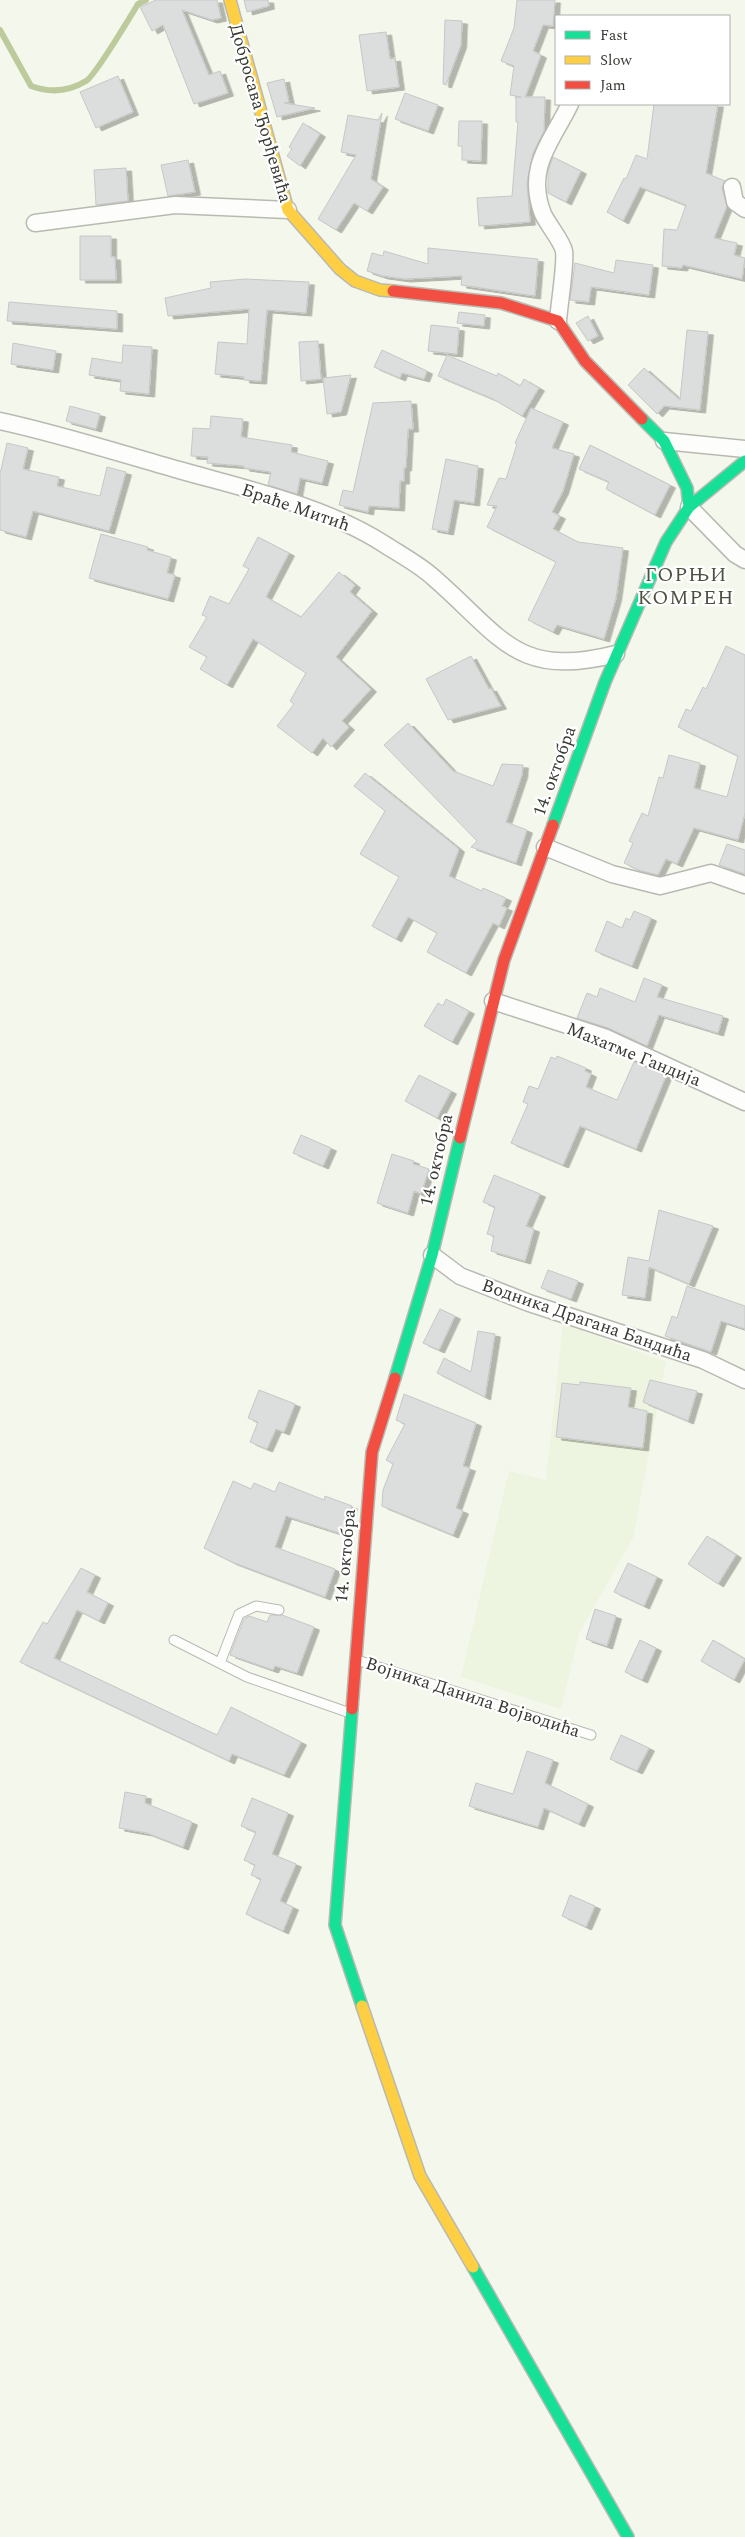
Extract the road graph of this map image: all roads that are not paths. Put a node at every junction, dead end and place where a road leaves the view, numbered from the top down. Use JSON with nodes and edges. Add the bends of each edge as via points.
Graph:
{"nodes":[{"id":1,"x":230,"y":0,"type":"edge"},
{"id":2,"x":569,"y":105,"type":"edge"},
{"id":3,"x":732,"y":187,"type":"dead end"},
{"id":4,"x":745,"y":209,"type":"edge"},
{"id":5,"x":288,"y":210,"type":"junction"},
{"id":6,"x":35,"y":223,"type":"dead end"},
{"id":7,"x":558,"y":320,"type":"junction"},
{"id":8,"x":0,"y":421,"type":"edge"},
{"id":9,"x":664,"y":441,"type":"junction"},
{"id":10,"x":745,"y":448,"type":"edge"},
{"id":11,"x":745,"y":460,"type":"edge"},
{"id":12,"x":688,"y":507,"type":"junction"},
{"id":13,"x":745,"y":560,"type":"edge"},
{"id":14,"x":616,"y":654,"type":"junction"},
{"id":15,"x":545,"y":847,"type":"junction"},
{"id":16,"x":745,"y":885,"type":"edge"},
{"id":17,"x":493,"y":1002,"type":"junction"},
{"id":18,"x":745,"y":1102,"type":"edge"},
{"id":19,"x":432,"y":1255,"type":"junction"},
{"id":20,"x":745,"y":1380,"type":"edge"},
{"id":21,"x":279,"y":1610,"type":"dead end"},
{"id":22,"x":174,"y":1640,"type":"dead end"},
{"id":23,"x":354,"y":1659,"type":"junction"},
{"id":24,"x":220,"y":1663,"type":"junction"},
{"id":25,"x":350,"y":1713,"type":"junction"},
{"id":26,"x":591,"y":1735,"type":"dead end"},
{"id":27,"x":628,"y":2537,"type":"edge"}],
"edges":[{"from":1,"to":5,"type":"street","name":"Добросава Ђорђевића"},
{"from":2,"to":7,"type":"street","via":[[545,149],[538,168],[536,189],[547,223],[564,251]]},
{"from":3,"to":4,"type":"street","via":[[735,202]]},
{"from":5,"to":6,"type":"street","via":[[175,205]]},
{"from":5,"to":7,"type":"street","name":"Добросава Ђорђевића","via":[[340,269],[355,281],[380,290],[501,303]]},
{"from":7,"to":9,"type":"street","via":[[585,361]]},
{"from":8,"to":14,"type":"street","name":"Браће Митић","via":[[221,482],[323,513],[353,526],[433,577],[489,631],[532,658],[578,662]]},
{"from":9,"to":10,"type":"street"},
{"from":9,"to":12,"type":"street","via":[[688,488]]},
{"from":11,"to":12,"type":"street","name":"14. октобра"},
{"from":12,"to":13,"type":"street"},
{"from":12,"to":14,"type":"street","name":"14. октобра","via":[[666,542]]},
{"from":14,"to":15,"type":"street","name":"14. октобра"},
{"from":15,"to":16,"type":"street","via":[[612,874],[660,886],[712,873]]},
{"from":15,"to":17,"type":"street","name":"14. октобра","via":[[504,960]]},
{"from":17,"to":18,"type":"street","name":"Махатме Гандија","via":[[604,1038]]},
{"from":17,"to":19,"type":"street","name":"14. октобра"},
{"from":19,"to":20,"type":"street","name":"Водника Драгана Бандића","via":[[460,1276],[529,1304],[703,1360]]},
{"from":19,"to":23,"type":"street","name":"14. октобра","via":[[372,1452]]},
{"from":21,"to":24,"type":"lane","via":[[256,1606],[239,1614]]},
{"from":22,"to":24,"type":"lane"},
{"from":23,"to":25,"type":"street","name":"14. октобра"},
{"from":23,"to":26,"type":"lane","name":"Војника Данила Војводића"},
{"from":24,"to":25,"type":"lane","via":[[255,1680]]},
{"from":25,"to":27,"type":"street","name":"14. октобра","via":[[335,1924],[420,2176]]}]}
